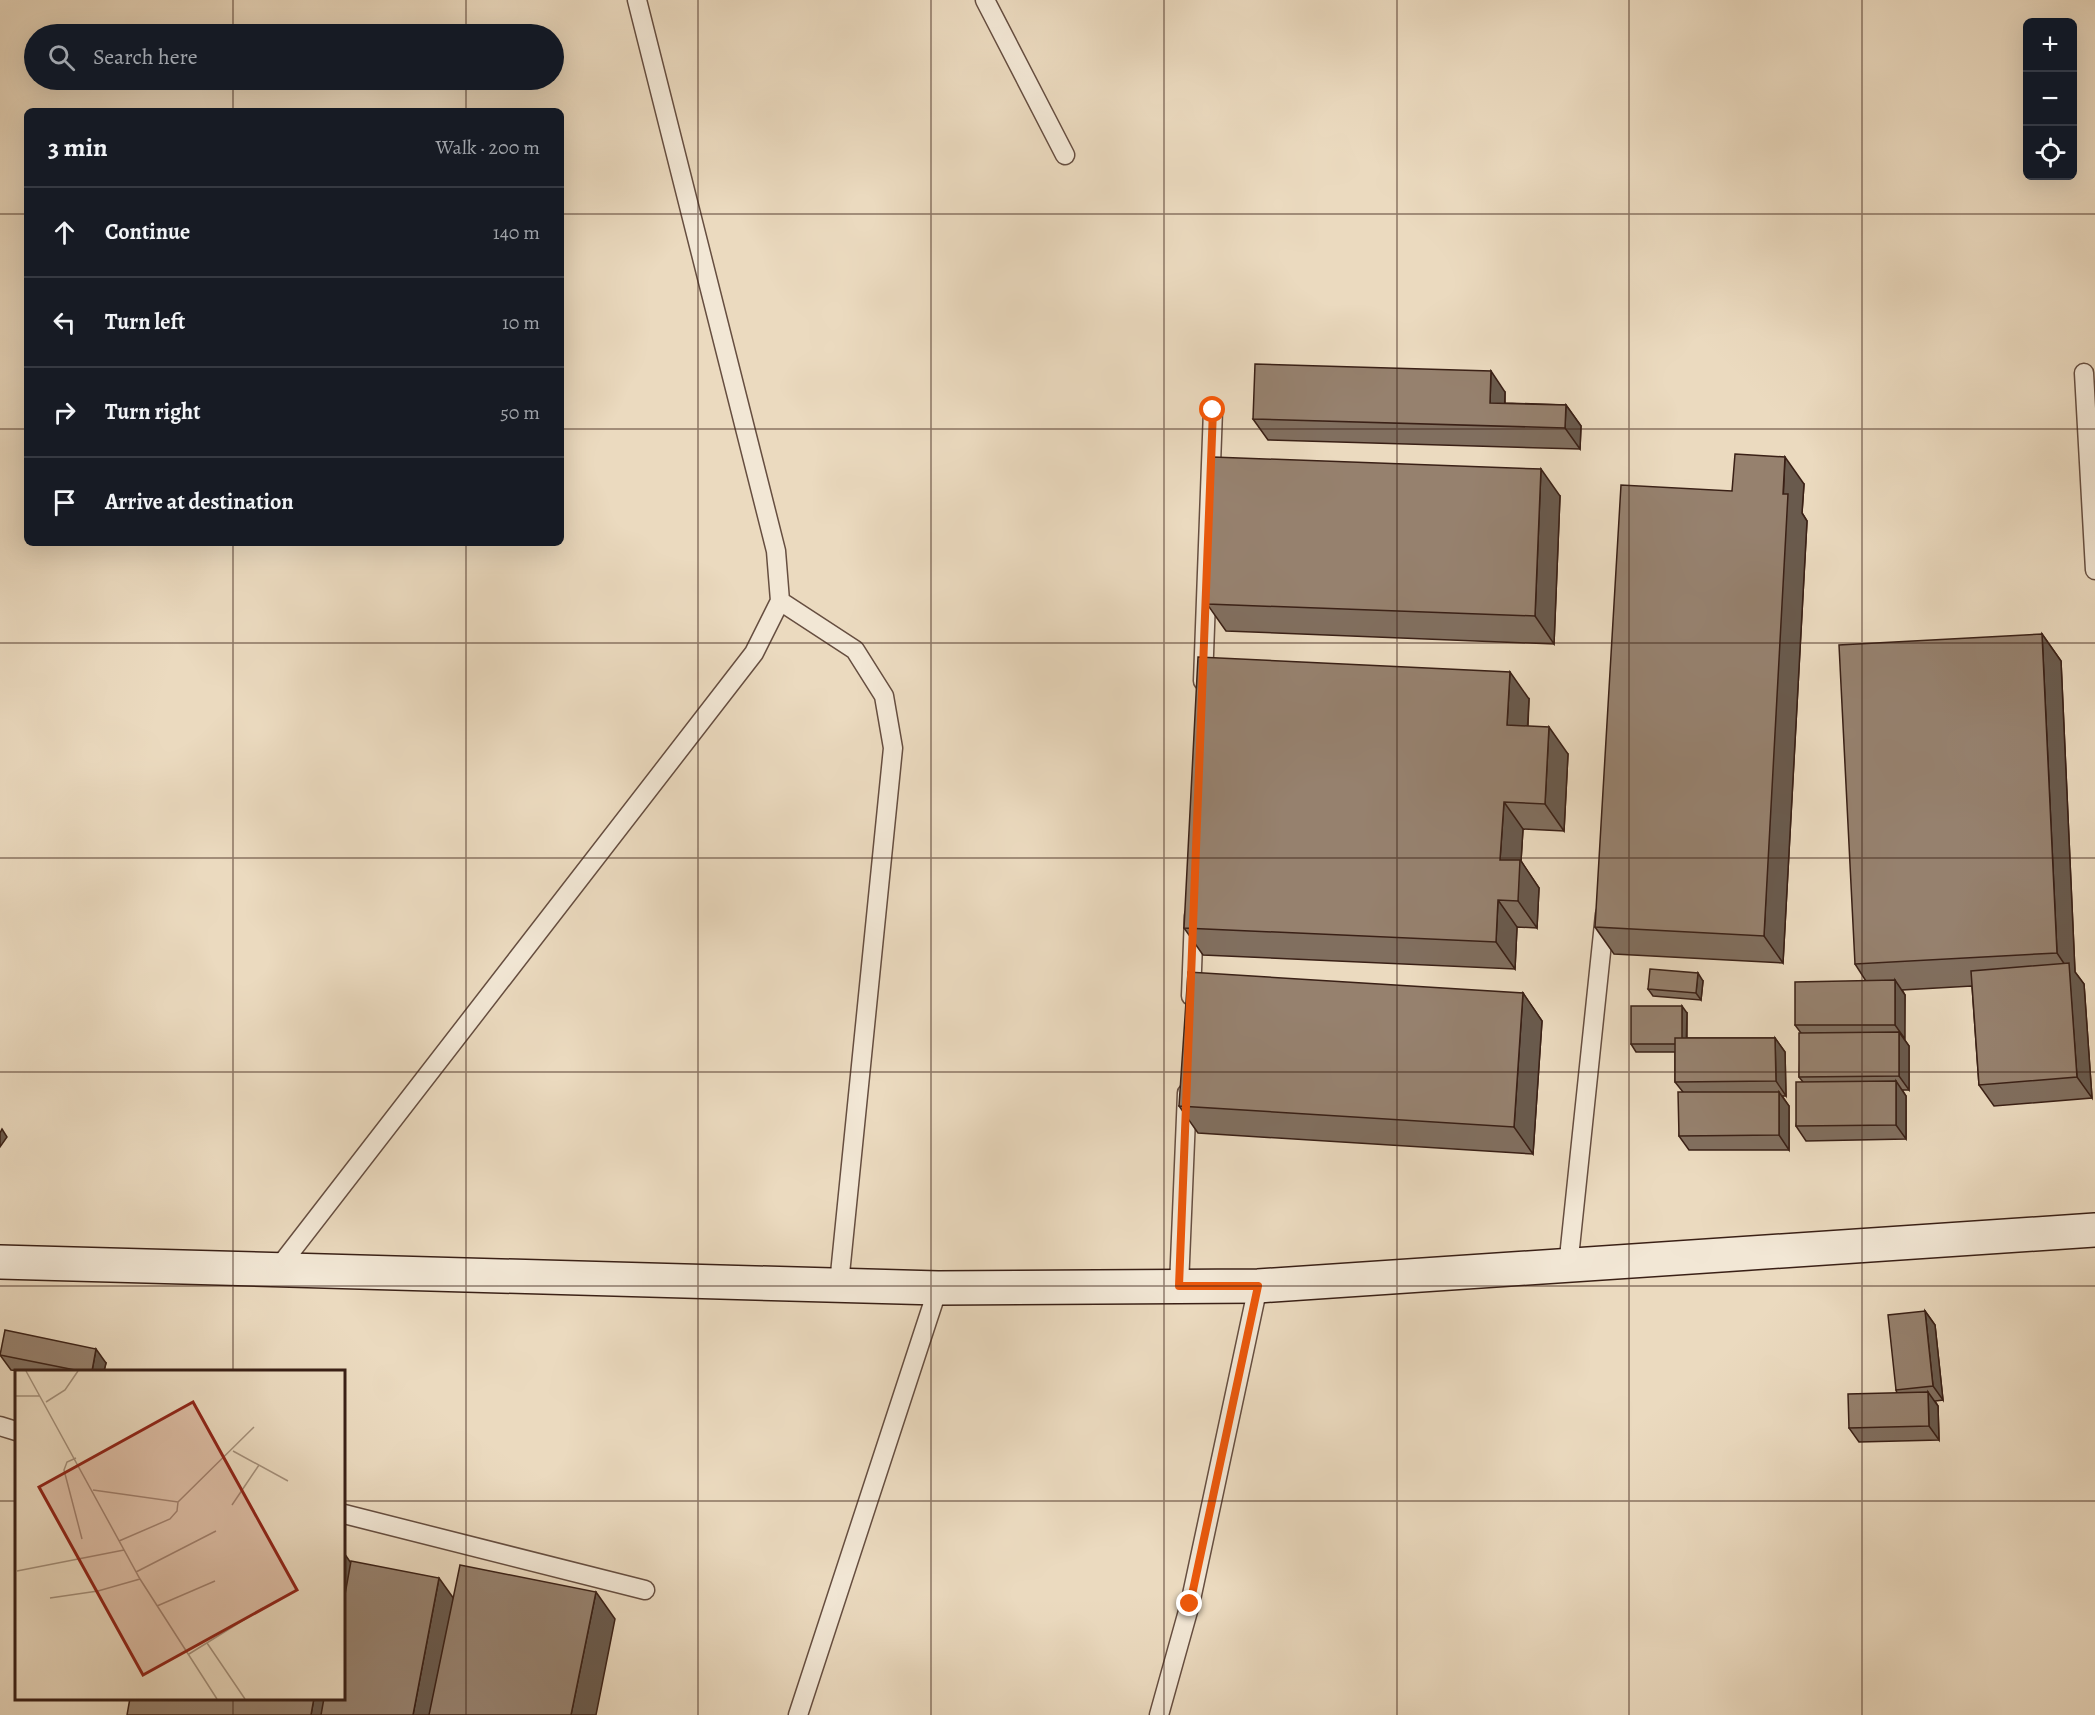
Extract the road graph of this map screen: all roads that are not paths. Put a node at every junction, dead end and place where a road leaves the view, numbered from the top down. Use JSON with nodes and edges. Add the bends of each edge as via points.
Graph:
{"nodes":[{"id":1,"x":637,"y":0,"type":"edge"},
{"id":2,"x":985,"y":0,"type":"edge"},
{"id":3,"x":1065,"y":155,"type":"dead end"},
{"id":4,"x":2084,"y":374,"type":"dead end"},
{"id":5,"x":1213,"y":410,"type":"dead end"},
{"id":6,"x":2095,"y":570,"type":"edge"},
{"id":7,"x":780,"y":601,"type":"junction"},
{"id":8,"x":1202,"y":694,"type":"edge"},
{"id":9,"x":1607,"y":892,"type":"edge"},
{"id":10,"x":1194,"y":895,"type":"edge"},
{"id":11,"x":1190,"y":1014,"type":"edge"},
{"id":12,"x":1188,"y":1073,"type":"edge"},
{"id":13,"x":2095,"y":1230,"type":"edge"},
{"id":14,"x":0,"y":1262,"type":"edge"},
{"id":15,"x":279,"y":1267,"type":"junction"},
{"id":16,"x":1568,"y":1267,"type":"junction"},
{"id":17,"x":839,"y":1284,"type":"junction"},
{"id":18,"x":1179,"y":1286,"type":"junction"},
{"id":19,"x":1258,"y":1286,"type":"junction"},
{"id":20,"x":938,"y":1288,"type":"junction"},
{"id":21,"x":0,"y":1426,"type":"edge"},
{"id":22,"x":15,"y":1431,"type":"edge"},
{"id":23,"x":345,"y":1514,"type":"edge"},
{"id":24,"x":645,"y":1590,"type":"dead end"},
{"id":25,"x":798,"y":1715,"type":"edge"},
{"id":26,"x":1159,"y":1715,"type":"edge"}],
"edges":[{"from":1,"to":7,"type":"lane","via":[[776,551]]},
{"from":2,"to":3,"type":"lane"},
{"from":4,"to":6,"type":"lane"},
{"from":5,"to":8,"type":"lane"},
{"from":7,"to":15,"type":"lane","via":[[753,653]]},
{"from":7,"to":17,"type":"lane","via":[[855,650],[884,696],[893,748]]},
{"from":9,"to":16,"type":"lane"},
{"from":10,"to":11,"type":"lane"},
{"from":12,"to":18,"type":"lane"},
{"from":13,"to":16,"type":"main road"},
{"from":14,"to":15,"type":"main road"},
{"from":15,"to":17,"type":"main road"},
{"from":16,"to":19,"type":"main road"},
{"from":17,"to":20,"type":"main road"},
{"from":18,"to":19,"type":"main road"},
{"from":18,"to":20,"type":"main road"},
{"from":19,"to":26,"type":"lane","via":[[1190,1604]]},
{"from":20,"to":25,"type":"lane"},
{"from":21,"to":22,"type":"lane"},
{"from":23,"to":24,"type":"lane"}]}
